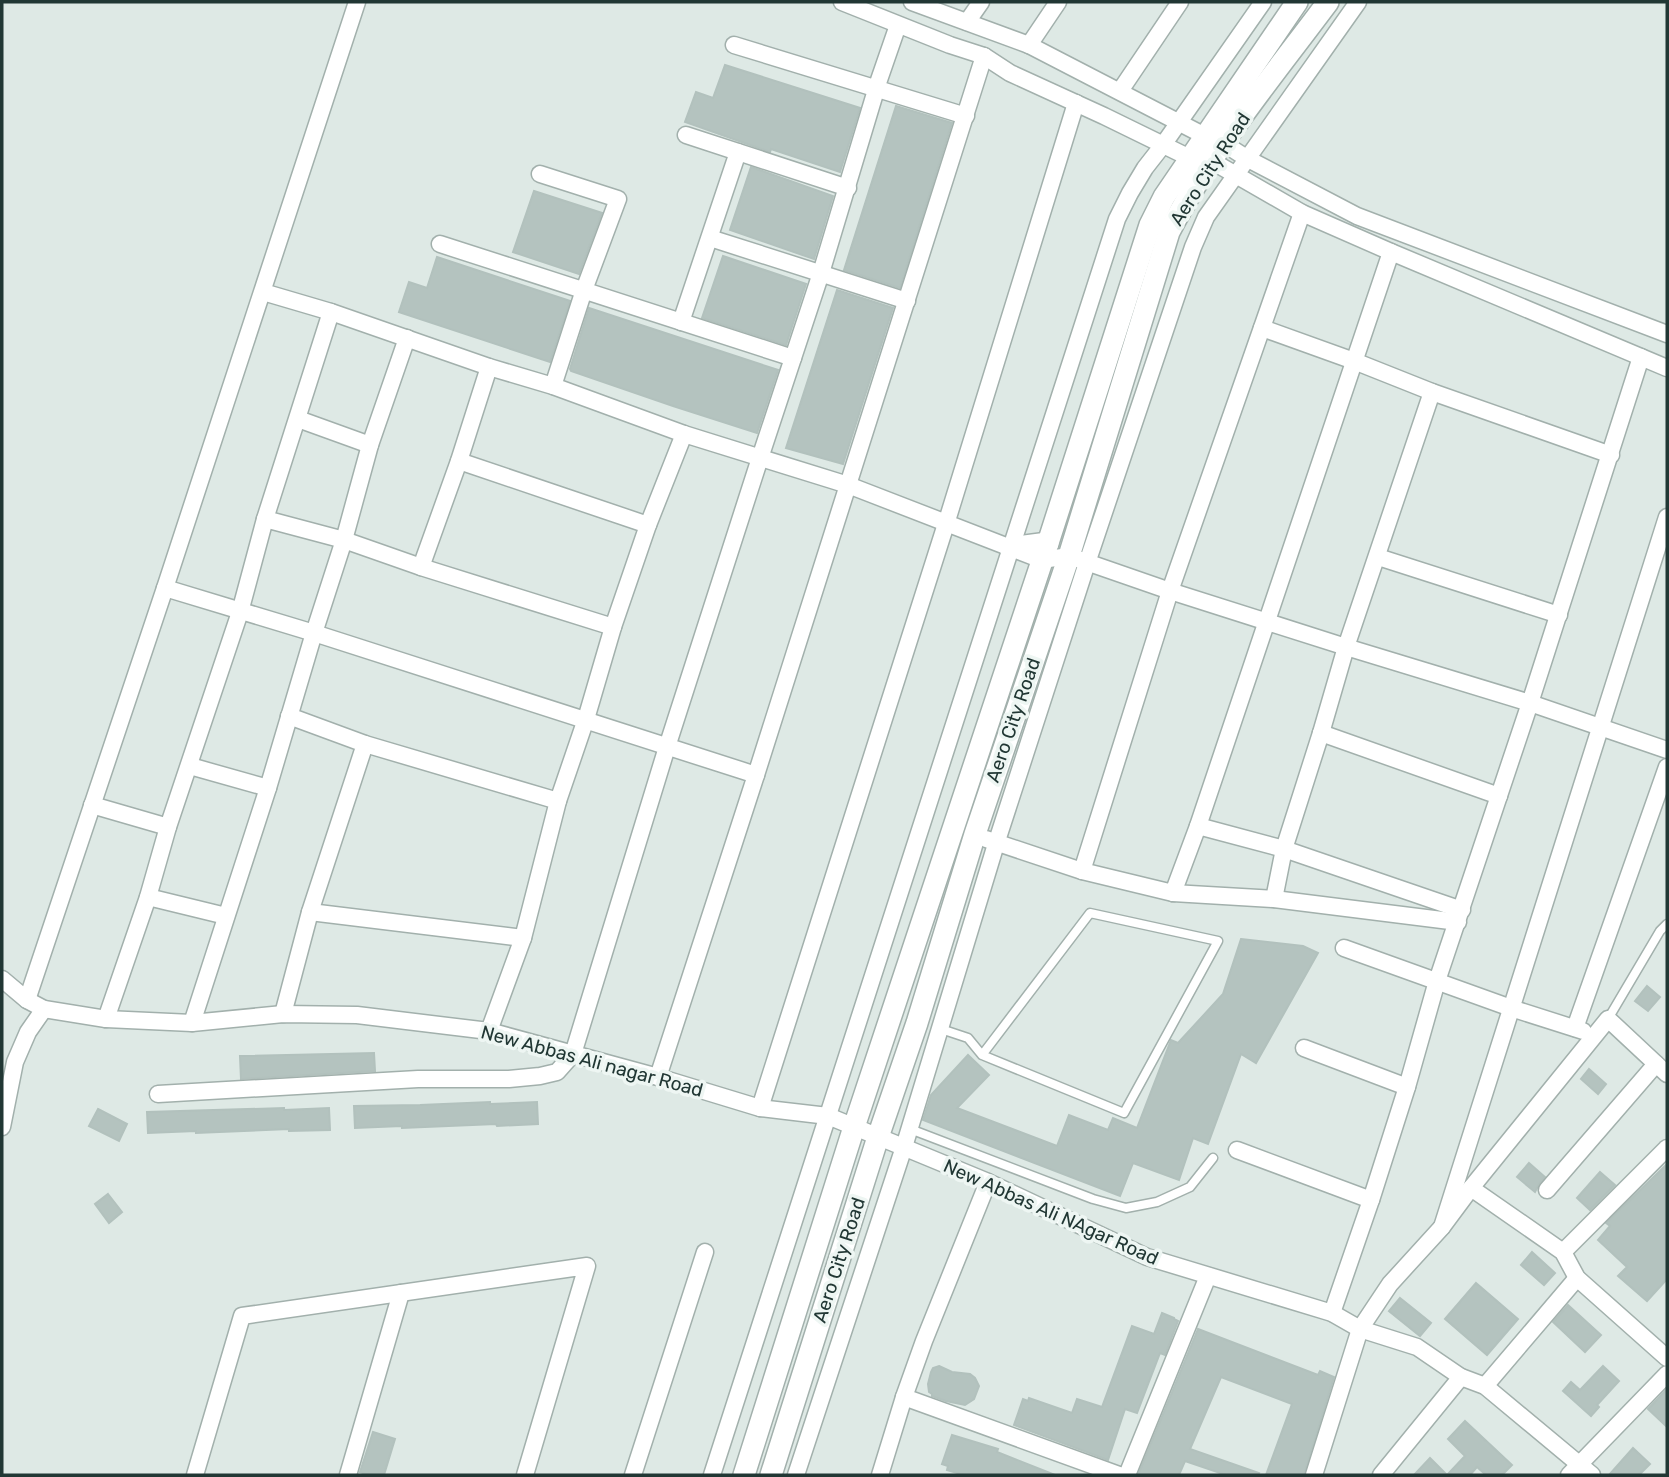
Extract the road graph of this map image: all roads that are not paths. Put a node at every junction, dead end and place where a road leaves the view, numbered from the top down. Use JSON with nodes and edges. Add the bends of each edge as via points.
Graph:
{"nodes":[{"id":1,"x":357,"y":2,"type":"edge"},
{"id":2,"x":842,"y":2,"type":"edge"},
{"id":3,"x":912,"y":2,"type":"edge"},
{"id":4,"x":981,"y":2,"type":"edge"},
{"id":5,"x":1058,"y":2,"type":"edge"},
{"id":6,"x":1180,"y":2,"type":"edge"},
{"id":7,"x":1262,"y":2,"type":"edge"},
{"id":8,"x":1297,"y":2,"type":"edge"},
{"id":9,"x":1328,"y":2,"type":"edge"},
{"id":10,"x":1358,"y":2,"type":"edge"},
{"id":11,"x":967,"y":22,"type":"junction"},
{"id":12,"x":898,"y":25,"type":"junction"},
{"id":13,"x":734,"y":45,"type":"dead end"},
{"id":14,"x":1029,"y":45,"type":"junction"},
{"id":15,"x":984,"y":56,"type":"junction"},
{"id":16,"x":876,"y":90,"type":"junction"},
{"id":17,"x":1120,"y":91,"type":"junction"},
{"id":18,"x":1076,"y":103,"type":"junction"},
{"id":19,"x":966,"y":117,"type":"junction"},
{"id":20,"x":1179,"y":122,"type":"junction"},
{"id":21,"x":686,"y":135,"type":"dead end"},
{"id":22,"x":1163,"y":145,"type":"junction"},
{"id":23,"x":1207,"y":150,"type":"junction"},
{"id":24,"x":738,"y":152,"type":"junction"},
{"id":25,"x":1248,"y":159,"type":"junction"},
{"id":26,"x":540,"y":174,"type":"dead end"},
{"id":27,"x":1236,"y":175,"type":"junction"},
{"id":28,"x":848,"y":188,"type":"junction"},
{"id":29,"x":1302,"y":213,"type":"junction"},
{"id":30,"x":710,"y":238,"type":"junction"},
{"id":31,"x":440,"y":244,"type":"dead end"},
{"id":32,"x":1391,"y":252,"type":"junction"},
{"id":33,"x":821,"y":273,"type":"junction"},
{"id":34,"x":584,"y":290,"type":"junction"},
{"id":35,"x":263,"y":292,"type":"junction"},
{"id":36,"x":907,"y":302,"type":"junction"},
{"id":37,"x":331,"y":312,"type":"junction"},
{"id":38,"x":681,"y":323,"type":"junction"},
{"id":39,"x":1262,"y":328,"type":"junction"},
{"id":40,"x":1667,"y":334,"type":"edge"},
{"id":41,"x":407,"y":338,"type":"junction"},
{"id":42,"x":1641,"y":357,"type":"junction"},
{"id":43,"x":793,"y":358,"type":"junction"},
{"id":44,"x":1354,"y":361,"type":"junction"},
{"id":45,"x":489,"y":367,"type":"junction"},
{"id":46,"x":1667,"y":368,"type":"edge"},
{"id":47,"x":553,"y":386,"type":"junction"},
{"id":48,"x":1432,"y":392,"type":"junction"},
{"id":49,"x":298,"y":419,"type":"junction"},
{"id":50,"x":684,"y":434,"type":"junction"},
{"id":51,"x":370,"y":445,"type":"junction"},
{"id":52,"x":1611,"y":455,"type":"junction"},
{"id":53,"x":760,"y":458,"type":"junction"},
{"id":54,"x":459,"y":461,"type":"junction"},
{"id":55,"x":848,"y":485,"type":"junction"},
{"id":56,"x":1667,"y":517,"type":"edge"},
{"id":57,"x":265,"y":519,"type":"junction"},
{"id":58,"x":946,"y":524,"type":"junction"},
{"id":59,"x":648,"y":525,"type":"junction"},
{"id":60,"x":344,"y":540,"type":"junction"},
{"id":61,"x":1010,"y":548,"type":"junction"},
{"id":62,"x":1045,"y":551,"type":"junction"},
{"id":63,"x":1378,"y":556,"type":"junction"},
{"id":64,"x":1078,"y":560,"type":"junction"},
{"id":65,"x":421,"y":567,"type":"junction"},
{"id":66,"x":165,"y":588,"type":"junction"},
{"id":67,"x":1170,"y":591,"type":"junction"},
{"id":68,"x":240,"y":611,"type":"junction"},
{"id":69,"x":1559,"y":615,"type":"junction"},
{"id":70,"x":1267,"y":621,"type":"junction"},
{"id":71,"x":613,"y":627,"type":"junction"},
{"id":72,"x":314,"y":633,"type":"junction"},
{"id":73,"x":1346,"y":647,"type":"junction"},
{"id":74,"x":1530,"y":703,"type":"junction"},
{"id":75,"x":289,"y":716,"type":"junction"},
{"id":76,"x":586,"y":719,"type":"junction"},
{"id":77,"x":1601,"y":727,"type":"junction"},
{"id":78,"x":1321,"y":733,"type":"junction"},
{"id":79,"x":365,"y":744,"type":"junction"},
{"id":80,"x":667,"y":747,"type":"junction"},
{"id":81,"x":1667,"y":750,"type":"edge"},
{"id":82,"x":190,"y":766,"type":"junction"},
{"id":83,"x":1667,"y":767,"type":"edge"},
{"id":84,"x":756,"y":775,"type":"junction"},
{"id":85,"x":268,"y":788,"type":"junction"},
{"id":86,"x":1499,"y":796,"type":"junction"},
{"id":87,"x":558,"y":801,"type":"junction"},
{"id":88,"x":92,"y":805,"type":"junction"},
{"id":89,"x":1198,"y":826,"type":"junction"},
{"id":90,"x":168,"y":827,"type":"junction"},
{"id":91,"x":975,"y":834,"type":"junction"},
{"id":92,"x":996,"y":844,"type":"junction"},
{"id":93,"x":1284,"y":849,"type":"junction"},
{"id":94,"x":1082,"y":871,"type":"junction"},
{"id":95,"x":1172,"y":893,"type":"junction"},
{"id":96,"x":148,"y":897,"type":"junction"},
{"id":97,"x":1274,"y":899,"type":"junction"},
{"id":98,"x":310,"y":912,"type":"junction"},
{"id":99,"x":226,"y":916,"type":"junction"},
{"id":100,"x":1460,"y":916,"type":"junction"},
{"id":101,"x":1667,"y":924,"type":"edge"},
{"id":102,"x":523,"y":938,"type":"junction"},
{"id":103,"x":1344,"y":948,"type":"dead end"},
{"id":104,"x":2,"y":979,"type":"edge"},
{"id":105,"x":1437,"y":982,"type":"junction"},
{"id":106,"x":27,"y":1000,"type":"junction"},
{"id":107,"x":1511,"y":1008,"type":"junction"},
{"id":108,"x":44,"y":1009,"type":"junction"},
{"id":109,"x":283,"y":1014,"type":"junction"},
{"id":110,"x":106,"y":1019,"type":"junction"},
{"id":111,"x":1608,"y":1019,"type":"junction"},
{"id":112,"x":192,"y":1023,"type":"junction"},
{"id":113,"x":941,"y":1028,"type":"junction"},
{"id":114,"x":1575,"y":1028,"type":"junction"},
{"id":115,"x":489,"y":1031,"type":"junction"},
{"id":116,"x":1596,"y":1035,"type":"junction"},
{"id":117,"x":1304,"y":1048,"type":"dead end"},
{"id":118,"x":573,"y":1054,"type":"junction"},
{"id":119,"x":982,"y":1055,"type":"junction"},
{"id":120,"x":10,"y":1066,"type":"edge"},
{"id":121,"x":1662,"y":1069,"type":"edge"},
{"id":122,"x":658,"y":1077,"type":"junction"},
{"id":123,"x":1407,"y":1087,"type":"junction"},
{"id":124,"x":158,"y":1094,"type":"dead end"},
{"id":125,"x":760,"y":1108,"type":"junction"},
{"id":126,"x":828,"y":1116,"type":"junction"},
{"id":127,"x":854,"y":1127,"type":"junction"},
{"id":128,"x":2,"y":1128,"type":"edge"},
{"id":129,"x":910,"y":1129,"type":"junction"},
{"id":130,"x":878,"y":1137,"type":"junction"},
{"id":131,"x":904,"y":1147,"type":"junction"},
{"id":132,"x":1667,"y":1148,"type":"edge"},
{"id":133,"x":1237,"y":1150,"type":"dead end"},
{"id":134,"x":1213,"y":1158,"type":"dead end"},
{"id":135,"x":988,"y":1182,"type":"junction"},
{"id":136,"x":1471,"y":1188,"type":"junction"},
{"id":137,"x":1547,"y":1191,"type":"dead end"},
{"id":138,"x":1371,"y":1200,"type":"junction"},
{"id":139,"x":1442,"y":1227,"type":"junction"},
{"id":140,"x":705,"y":1252,"type":"dead end"},
{"id":141,"x":1563,"y":1252,"type":"junction"},
{"id":142,"x":1208,"y":1276,"type":"junction"},
{"id":143,"x":1577,"y":1278,"type":"junction"},
{"id":144,"x":401,"y":1293,"type":"junction"},
{"id":145,"x":1332,"y":1312,"type":"junction"},
{"id":146,"x":1360,"y":1329,"type":"junction"},
{"id":147,"x":1667,"y":1357,"type":"edge"},
{"id":148,"x":1667,"y":1374,"type":"edge"},
{"id":149,"x":1461,"y":1377,"type":"junction"},
{"id":150,"x":1485,"y":1386,"type":"junction"},
{"id":151,"x":904,"y":1397,"type":"junction"},
{"id":152,"x":1574,"y":1470,"type":"edge"},
{"id":153,"x":195,"y":1475,"type":"edge"},
{"id":154,"x":348,"y":1475,"type":"edge"},
{"id":155,"x":525,"y":1475,"type":"edge"},
{"id":156,"x":633,"y":1475,"type":"edge"},
{"id":157,"x":712,"y":1475,"type":"edge"},
{"id":158,"x":744,"y":1475,"type":"edge"},
{"id":159,"x":771,"y":1475,"type":"edge"},
{"id":160,"x":796,"y":1475,"type":"edge"},
{"id":161,"x":880,"y":1475,"type":"edge"},
{"id":162,"x":1119,"y":1475,"type":"edge"},
{"id":163,"x":1127,"y":1475,"type":"edge"},
{"id":164,"x":1314,"y":1475,"type":"edge"},
{"id":165,"x":1381,"y":1475,"type":"edge"},
{"id":166,"x":1592,"y":1475,"type":"edge"}],
"edges":[{"from":1,"to":35,"type":"street"},
{"from":2,"to":12,"type":"street"},
{"from":3,"to":11,"type":"street"},
{"from":4,"to":11,"type":"street"},
{"from":5,"to":14,"type":"street"},
{"from":6,"to":17,"type":"street"},
{"from":7,"to":20,"type":"street"},
{"from":8,"to":23,"type":"street","name":"Aero City Road"},
{"from":9,"to":23,"type":"street","name":"Aero City Road"},
{"from":10,"to":25,"type":"street"},
{"from":11,"to":14,"type":"street"},
{"from":12,"to":15,"type":"street"},
{"from":12,"to":16,"type":"street"},
{"from":13,"to":16,"type":"street"},
{"from":14,"to":17,"type":"street"},
{"from":15,"to":18,"type":"street"},
{"from":15,"to":19,"type":"street"},
{"from":16,"to":19,"type":"street"},
{"from":16,"to":28,"type":"street"},
{"from":17,"to":20,"type":"street"},
{"from":18,"to":22,"type":"street"},
{"from":18,"to":58,"type":"street"},
{"from":19,"to":36,"type":"street"},
{"from":20,"to":22,"type":"street"},
{"from":20,"to":23,"type":"street"},
{"from":21,"to":24,"type":"street"},
{"from":22,"to":23,"type":"street"},
{"from":22,"to":61,"type":"street","via":[[1118,219]]},
{"from":23,"to":25,"type":"street"},
{"from":23,"to":27,"type":"street"},
{"from":23,"to":62,"type":"street","name":"Aero City Road","via":[[1164,197],[1150,225]]},
{"from":23,"to":64,"type":"street","name":"Aero City Road","via":[[1169,232]]},
{"from":24,"to":28,"type":"street"},
{"from":24,"to":30,"type":"street"},
{"from":25,"to":27,"type":"street"},
{"from":25,"to":40,"type":"street","via":[[1357,216]]},
{"from":26,"to":34,"type":"street","via":[[618,199]]},
{"from":27,"to":29,"type":"street"},
{"from":27,"to":64,"type":"street","via":[[1206,217],[1193,247]]},
{"from":28,"to":33,"type":"street"},
{"from":29,"to":32,"type":"street"},
{"from":29,"to":39,"type":"street"},
{"from":30,"to":33,"type":"street"},
{"from":30,"to":38,"type":"street"},
{"from":31,"to":34,"type":"street"},
{"from":32,"to":42,"type":"street"},
{"from":32,"to":44,"type":"street"},
{"from":33,"to":36,"type":"street"},
{"from":33,"to":43,"type":"street"},
{"from":34,"to":38,"type":"street"},
{"from":34,"to":47,"type":"street"},
{"from":35,"to":37,"type":"street"},
{"from":35,"to":66,"type":"street"},
{"from":36,"to":55,"type":"street"},
{"from":37,"to":41,"type":"street"},
{"from":37,"to":49,"type":"street"},
{"from":38,"to":43,"type":"street"},
{"from":39,"to":44,"type":"street"},
{"from":39,"to":67,"type":"street"},
{"from":41,"to":45,"type":"street"},
{"from":41,"to":51,"type":"street"},
{"from":42,"to":46,"type":"street"},
{"from":42,"to":52,"type":"street"},
{"from":43,"to":53,"type":"street"},
{"from":44,"to":48,"type":"street"},
{"from":44,"to":70,"type":"street"},
{"from":45,"to":47,"type":"street"},
{"from":45,"to":54,"type":"street"},
{"from":47,"to":50,"type":"street"},
{"from":48,"to":52,"type":"street"},
{"from":48,"to":63,"type":"street"},
{"from":49,"to":51,"type":"street"},
{"from":49,"to":57,"type":"street"},
{"from":50,"to":53,"type":"street"},
{"from":50,"to":59,"type":"street"},
{"from":51,"to":60,"type":"street"},
{"from":52,"to":69,"type":"street"},
{"from":53,"to":55,"type":"street"},
{"from":53,"to":80,"type":"street"},
{"from":54,"to":59,"type":"street"},
{"from":54,"to":65,"type":"street"},
{"from":55,"to":58,"type":"street"},
{"from":55,"to":84,"type":"street"},
{"from":56,"to":77,"type":"street"},
{"from":57,"to":60,"type":"street"},
{"from":57,"to":68,"type":"street"},
{"from":58,"to":61,"type":"street"},
{"from":58,"to":125,"type":"street"},
{"from":59,"to":71,"type":"street"},
{"from":60,"to":65,"type":"street"},
{"from":60,"to":72,"type":"street"},
{"from":61,"to":62,"type":"street"},
{"from":61,"to":126,"type":"street"},
{"from":62,"to":64,"type":"street"},
{"from":62,"to":127,"type":"street","name":"Aero City Road"},
{"from":63,"to":69,"type":"street"},
{"from":63,"to":73,"type":"street"},
{"from":64,"to":67,"type":"street"},
{"from":64,"to":91,"type":"street","name":"Aero City Road"},
{"from":64,"to":92,"type":"street"},
{"from":65,"to":71,"type":"street"},
{"from":66,"to":68,"type":"street"},
{"from":66,"to":88,"type":"street"},
{"from":67,"to":70,"type":"street"},
{"from":67,"to":94,"type":"street"},
{"from":68,"to":72,"type":"street"},
{"from":68,"to":82,"type":"street"},
{"from":69,"to":74,"type":"street"},
{"from":70,"to":73,"type":"street"},
{"from":70,"to":89,"type":"street"},
{"from":71,"to":76,"type":"street"},
{"from":72,"to":75,"type":"street"},
{"from":72,"to":76,"type":"street"},
{"from":73,"to":74,"type":"street"},
{"from":73,"to":78,"type":"street"},
{"from":74,"to":77,"type":"street"},
{"from":74,"to":86,"type":"street"},
{"from":75,"to":79,"type":"street"},
{"from":75,"to":85,"type":"street"},
{"from":76,"to":80,"type":"street"},
{"from":76,"to":87,"type":"street"},
{"from":77,"to":81,"type":"street"},
{"from":77,"to":107,"type":"street"},
{"from":78,"to":86,"type":"street"},
{"from":78,"to":93,"type":"street"},
{"from":79,"to":87,"type":"street"},
{"from":79,"to":98,"type":"street"},
{"from":80,"to":84,"type":"street"},
{"from":80,"to":118,"type":"street"},
{"from":82,"to":85,"type":"street"},
{"from":82,"to":90,"type":"street"},
{"from":83,"to":114,"type":"street"},
{"from":84,"to":122,"type":"street"},
{"from":85,"to":99,"type":"street"},
{"from":86,"to":100,"type":"street"},
{"from":87,"to":102,"type":"street"},
{"from":88,"to":90,"type":"street"},
{"from":88,"to":106,"type":"street"},
{"from":89,"to":93,"type":"street"},
{"from":89,"to":95,"type":"street"},
{"from":90,"to":96,"type":"street"},
{"from":91,"to":92,"type":"street"},
{"from":91,"to":130,"type":"street","name":"Aero City Road"},
{"from":92,"to":94,"type":"street"},
{"from":92,"to":113,"type":"street"},
{"from":93,"to":97,"type":"street"},
{"from":93,"to":100,"type":"street"},
{"from":94,"to":95,"type":"street"},
{"from":95,"to":97,"type":"street"},
{"from":96,"to":99,"type":"street"},
{"from":96,"to":110,"type":"street"},
{"from":97,"to":100,"type":"street"},
{"from":98,"to":102,"type":"street"},
{"from":98,"to":109,"type":"street"},
{"from":99,"to":112,"type":"street"},
{"from":100,"to":105,"type":"street"},
{"from":101,"to":111,"type":"lane"},
{"from":102,"to":115,"type":"street"},
{"from":103,"to":105,"type":"street"},
{"from":104,"to":106,"type":"street","name":"New Abbas Ali nagar Road"},
{"from":105,"to":107,"type":"street"},
{"from":105,"to":123,"type":"street"},
{"from":106,"to":108,"type":"street","name":"New Abbas Ali nagar Road"},
{"from":107,"to":114,"type":"street"},
{"from":107,"to":139,"type":"street"},
{"from":108,"to":110,"type":"street","name":"New Abbas Ali nagar Road"},
{"from":108,"to":120,"type":"street"},
{"from":109,"to":112,"type":"street","name":"New Abbas Ali nagar Road"},
{"from":109,"to":115,"type":"street","name":"New Abbas Ali nagar Road","via":[[357,1015]]},
{"from":110,"to":112,"type":"street","name":"New Abbas Ali nagar Road"},
{"from":111,"to":116,"type":"street"},
{"from":111,"to":121,"type":"street"},
{"from":113,"to":119,"type":"lane","via":[[968,1038]]},
{"from":113,"to":129,"type":"street"},
{"from":114,"to":116,"type":"street"},
{"from":115,"to":118,"type":"street","name":"New Abbas Ali nagar Road"},
{"from":116,"to":136,"type":"street"},
{"from":117,"to":123,"type":"street"},
{"from":118,"to":122,"type":"street","name":"New Abbas Ali nagar Road"},
{"from":118,"to":124,"type":"street","via":[[556,1072],[509,1079]]},
{"from":119,"to":119,"type":"lane","via":[[1124,1113],[1218,941],[1090,913]]},
{"from":120,"to":128,"type":"street"},
{"from":121,"to":137,"type":"street"},
{"from":122,"to":125,"type":"street","name":"New Abbas Ali nagar Road"},
{"from":123,"to":138,"type":"street"},
{"from":125,"to":126,"type":"street","name":"New Abbas Ali nagar Road"},
{"from":126,"to":127,"type":"street","name":"New Abbas Ali nagar Road"},
{"from":126,"to":157,"type":"street"},
{"from":127,"to":130,"type":"street","name":"New Abbas Ali nagar Road"},
{"from":127,"to":158,"type":"street","name":"Aero City Road"},
{"from":129,"to":131,"type":"street"},
{"from":129,"to":134,"type":"lane","via":[[1126,1208],[1157,1202],[1190,1186]]},
{"from":130,"to":131,"type":"street","name":"New Abbas Ali NAgar Road"},
{"from":130,"to":159,"type":"street","name":"Aero City Road"},
{"from":131,"to":135,"type":"street","name":"New Abbas Ali NAgar Road"},
{"from":131,"to":160,"type":"street"},
{"from":132,"to":141,"type":"street"},
{"from":133,"to":138,"type":"street"},
{"from":135,"to":142,"type":"street","name":"New Abbas Ali NAgar Road","via":[[1147,1257]]},
{"from":135,"to":151,"type":"street"},
{"from":136,"to":139,"type":"street"},
{"from":136,"to":141,"type":"street"},
{"from":138,"to":145,"type":"street"},
{"from":139,"to":146,"type":"street","via":[[1390,1284]]},
{"from":140,"to":156,"type":"street"},
{"from":141,"to":143,"type":"street"},
{"from":142,"to":145,"type":"street","name":"New Abbas Ali NAgar Road"},
{"from":142,"to":163,"type":"street"},
{"from":143,"to":147,"type":"street"},
{"from":143,"to":150,"type":"street"},
{"from":144,"to":153,"type":"street","via":[[242,1316]]},
{"from":144,"to":154,"type":"street"},
{"from":144,"to":155,"type":"street","via":[[587,1266]]},
{"from":145,"to":146,"type":"street","name":"New Abbas Ali NAgar Road"},
{"from":146,"to":149,"type":"street","name":"New Abbas Ali NAgar Road","via":[[1417,1347]]},
{"from":146,"to":164,"type":"street"},
{"from":148,"to":152,"type":"street"},
{"from":149,"to":150,"type":"street","name":"New Abbas Ali NAgar Road"},
{"from":149,"to":165,"type":"street"},
{"from":150,"to":152,"type":"street","name":"New Abbas Ali NAgar Road"},
{"from":151,"to":161,"type":"street"},
{"from":151,"to":162,"type":"street"},
{"from":152,"to":166,"type":"street","name":"New Abbas Ali NAgar Road"}]}
